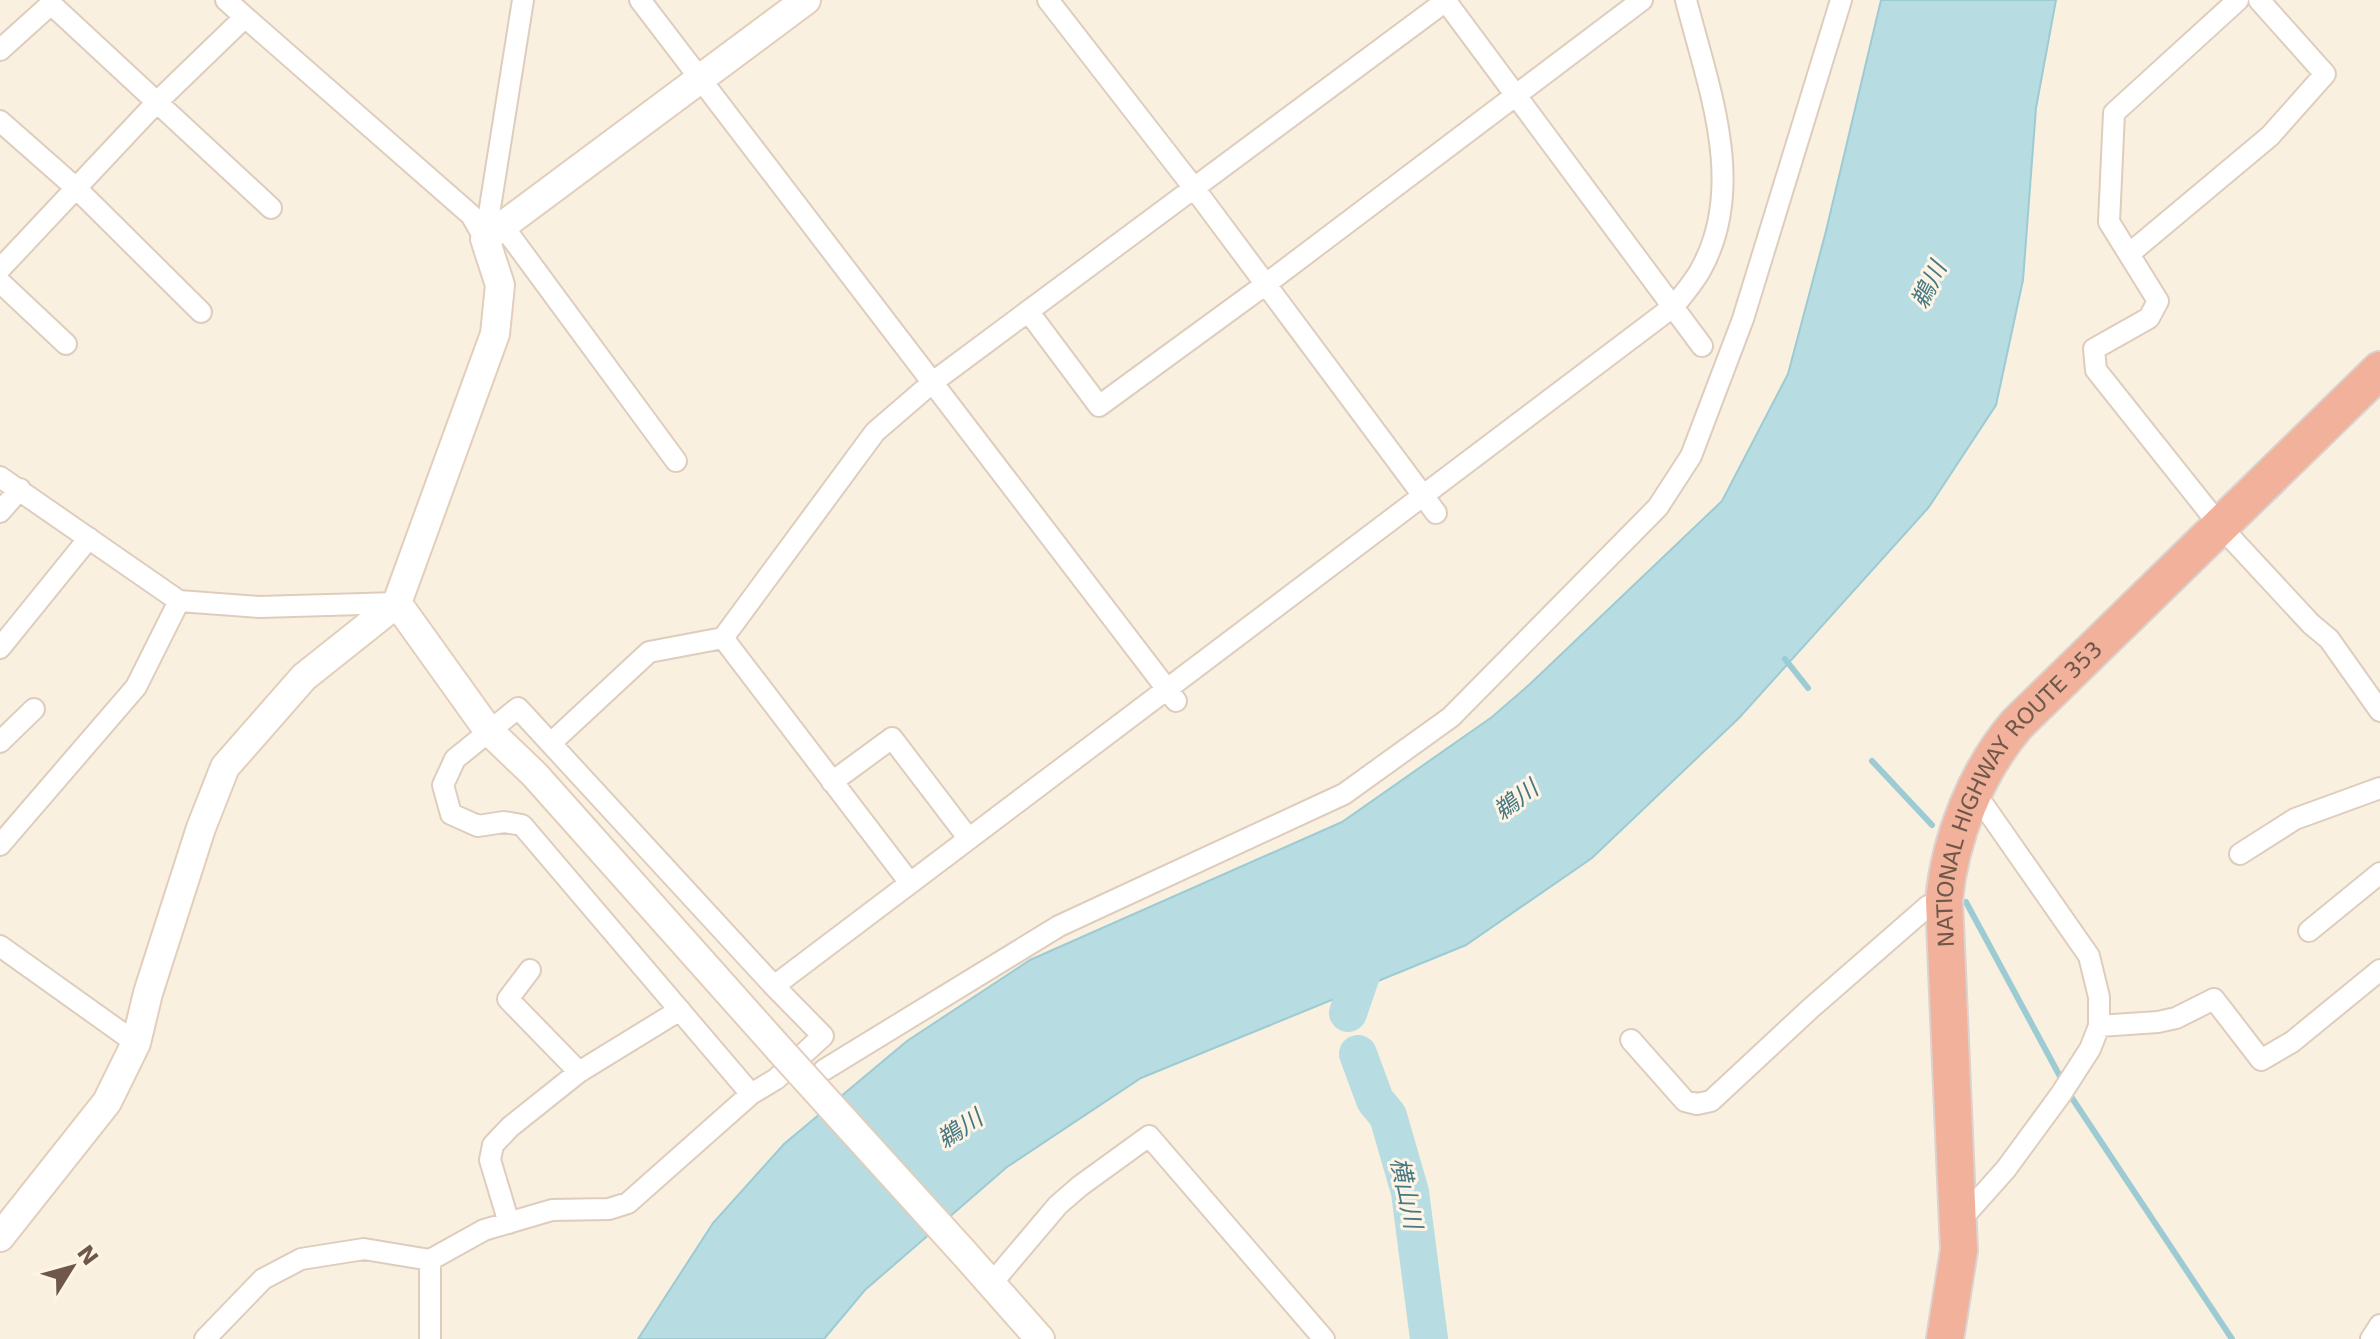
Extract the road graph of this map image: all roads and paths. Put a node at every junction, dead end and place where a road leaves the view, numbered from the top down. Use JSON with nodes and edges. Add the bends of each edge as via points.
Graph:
{"nodes":[{"id":1,"x":226,"y":0,"type":"edge"},
{"id":2,"x":523,"y":0,"type":"edge"},
{"id":3,"x":640,"y":0,"type":"edge"},
{"id":4,"x":806,"y":0,"type":"edge"},
{"id":5,"x":1048,"y":0,"type":"edge"},
{"id":6,"x":1446,"y":0,"type":"edge"},
{"id":7,"x":1642,"y":0,"type":"edge"},
{"id":8,"x":1686,"y":0,"type":"edge"},
{"id":9,"x":1841,"y":0,"type":"edge"},
{"id":10,"x":2238,"y":0,"type":"edge"},
{"id":11,"x":2259,"y":0,"type":"edge"},
{"id":12,"x":245,"y":17,"type":"junction"},
{"id":13,"x":0,"y":50,"type":"edge"},
{"id":14,"x":700,"y":80,"type":"junction"},
{"id":15,"x":1516,"y":95,"type":"junction"},
{"id":16,"x":156,"y":103,"type":"junction"},
{"id":17,"x":0,"y":121,"type":"edge"},
{"id":18,"x":76,"y":188,"type":"junction"},
{"id":19,"x":1194,"y":188,"type":"junction"},
{"id":20,"x":271,"y":208,"type":"dead end"},
{"id":21,"x":494,"y":232,"type":"junction"},
{"id":22,"x":2129,"y":254,"type":"junction"},
{"id":23,"x":0,"y":269,"type":"edge"},
{"id":24,"x":0,"y":282,"type":"edge"},
{"id":25,"x":1266,"y":284,"type":"junction"},
{"id":26,"x":1674,"y":306,"type":"junction"},
{"id":27,"x":1028,"y":311,"type":"junction"},
{"id":28,"x":201,"y":312,"type":"dead end"},
{"id":29,"x":66,"y":344,"type":"dead end"},
{"id":30,"x":1702,"y":346,"type":"dead end"},
{"id":31,"x":2380,"y":370,"type":"edge"},
{"id":32,"x":933,"y":382,"type":"junction"},
{"id":33,"x":676,"y":461,"type":"dead end"},
{"id":34,"x":0,"y":477,"type":"edge"},
{"id":35,"x":20,"y":489,"type":"junction"},
{"id":36,"x":1423,"y":496,"type":"junction"},
{"id":37,"x":0,"y":512,"type":"edge"},
{"id":38,"x":1436,"y":513,"type":"dead end"},
{"id":39,"x":2221,"y":527,"type":"junction"},
{"id":40,"x":89,"y":538,"type":"junction"},
{"id":41,"x":179,"y":601,"type":"junction"},
{"id":42,"x":397,"y":603,"type":"junction"},
{"id":43,"x":723,"y":638,"type":"junction"},
{"id":44,"x":0,"y":648,"type":"edge"},
{"id":45,"x":1171,"y":695,"type":"junction"},
{"id":46,"x":34,"y":709,"type":"dead end"},
{"id":47,"x":2380,"y":711,"type":"edge"},
{"id":48,"x":488,"y":730,"type":"junction"},
{"id":49,"x":0,"y":742,"type":"edge"},
{"id":50,"x":551,"y":743,"type":"junction"},
{"id":51,"x":832,"y":782,"type":"junction"},
{"id":52,"x":2380,"y":788,"type":"edge"},
{"id":53,"x":1974,"y":795,"type":"junction"},
{"id":54,"x":969,"y":839,"type":"junction"},
{"id":55,"x":0,"y":845,"type":"edge"},
{"id":56,"x":2240,"y":854,"type":"dead end"},
{"id":57,"x":2380,"y":873,"type":"edge"},
{"id":58,"x":910,"y":883,"type":"junction"},
{"id":59,"x":1944,"y":900,"type":"junction"},
{"id":60,"x":2309,"y":931,"type":"dead end"},
{"id":61,"x":0,"y":946,"type":"edge"},
{"id":62,"x":530,"y":970,"type":"dead end"},
{"id":63,"x":2380,"y":970,"type":"edge"},
{"id":64,"x":774,"y":986,"type":"junction"},
{"id":65,"x":680,"y":1010,"type":"junction"},
{"id":66,"x":2099,"y":1026,"type":"junction"},
{"id":67,"x":1631,"y":1040,"type":"dead end"},
{"id":68,"x":136,"y":1043,"type":"junction"},
{"id":69,"x":824,"y":1070,"type":"dead end"},
{"id":70,"x":579,"y":1072,"type":"junction"},
{"id":71,"x":751,"y":1094,"type":"junction"},
{"id":72,"x":509,"y":1223,"type":"junction"},
{"id":73,"x":1957,"y":1224,"type":"junction"},
{"id":74,"x":0,"y":1237,"type":"edge"},
{"id":75,"x":430,"y":1260,"type":"junction"},
{"id":76,"x":992,"y":1283,"type":"junction"},
{"id":77,"x":2380,"y":1325,"type":"edge"},
{"id":78,"x":205,"y":1339,"type":"edge"},
{"id":79,"x":430,"y":1339,"type":"edge"},
{"id":80,"x":1040,"y":1339,"type":"edge"},
{"id":81,"x":1324,"y":1339,"type":"edge"},
{"id":82,"x":1945,"y":1339,"type":"edge"},
{"id":83,"x":2371,"y":1339,"type":"edge"}],
"edges":[{"from":1,"to":12,"type":"street"},
{"from":2,"to":21,"type":"street"},
{"from":3,"to":14,"type":"street"},
{"from":4,"to":14,"type":"street"},
{"from":5,"to":19,"type":"street"},
{"from":6,"to":15,"type":"street"},
{"from":6,"to":19,"type":"street"},
{"from":7,"to":15,"type":"street"},
{"from":8,"to":26,"type":"street","via":[[1723,146],[1723,187],[1715,236],[1700,271]]},
{"from":9,"to":69,"type":"street","via":[[1732,346],[1691,456],[1648,518],[1451,717],[1344,794],[1059,926]]},
{"from":10,"to":22,"type":"street","via":[[2114,113],[2109,222]]},
{"from":11,"to":22,"type":"street","via":[[2325,74],[2270,136]]},
{"from":12,"to":16,"type":"street"},
{"from":12,"to":21,"type":"street"},
{"from":13,"to":16,"type":"street","via":[[51,4]]},
{"from":14,"to":21,"type":"street"},
{"from":14,"to":32,"type":"street"},
{"from":15,"to":25,"type":"street"},
{"from":15,"to":26,"type":"street"},
{"from":16,"to":18,"type":"street"},
{"from":16,"to":20,"type":"street"},
{"from":17,"to":18,"type":"street"},
{"from":18,"to":23,"type":"street"},
{"from":18,"to":28,"type":"street"},
{"from":19,"to":25,"type":"street"},
{"from":19,"to":27,"type":"street"},
{"from":21,"to":33,"type":"street"},
{"from":21,"to":42,"type":"street","via":[[500,285],[495,334]]},
{"from":22,"to":39,"type":"street","via":[[2158,301],[2149,318],[2094,349],[2096,370]]},
{"from":24,"to":29,"type":"street"},
{"from":25,"to":27,"type":"street","via":[[1099,406]]},
{"from":25,"to":36,"type":"street"},
{"from":26,"to":30,"type":"street"},
{"from":26,"to":36,"type":"street"},
{"from":27,"to":32,"type":"street"},
{"from":31,"to":39,"type":"highway","name":"NATIONAL HIGHWAY ROUTE 353"},
{"from":32,"to":43,"type":"street","via":[[875,432]]},
{"from":32,"to":45,"type":"street"},
{"from":34,"to":35,"type":"street"},
{"from":35,"to":37,"type":"street"},
{"from":35,"to":40,"type":"street"},
{"from":36,"to":38,"type":"street"},
{"from":36,"to":45,"type":"street"},
{"from":39,"to":47,"type":"street","via":[[2329,639]]},
{"from":39,"to":53,"type":"highway","name":"NATIONAL HIGHWAY ROUTE 353","via":[[2017,724],[1991,758]]},
{"from":40,"to":41,"type":"street"},
{"from":40,"to":44,"type":"street"},
{"from":41,"to":42,"type":"street","via":[[259,607]]},
{"from":41,"to":55,"type":"street","via":[[136,687]]},
{"from":42,"to":48,"type":"street"},
{"from":42,"to":68,"type":"street","via":[[304,677],[225,767],[157,963]]},
{"from":43,"to":50,"type":"street","via":[[649,652]]},
{"from":43,"to":51,"type":"street"},
{"from":45,"to":54,"type":"street"},
{"from":46,"to":49,"type":"street"},
{"from":48,"to":50,"type":"street","via":[[518,708]]},
{"from":48,"to":65,"type":"street","via":[[455,759],[443,785],[451,814],[478,826],[522,825]]},
{"from":48,"to":76,"type":"street","bridge":true,"via":[[535,775]]},
{"from":50,"to":64,"type":"street"},
{"from":51,"to":54,"type":"street","via":[[892,738]]},
{"from":51,"to":58,"type":"street"},
{"from":52,"to":56,"type":"street","via":[[2295,819]]},
{"from":53,"to":59,"type":"highway","name":"NATIONAL HIGHWAY ROUTE 353","via":[[1952,847]]},
{"from":53,"to":66,"type":"street","via":[[2089,956],[2099,997]]},
{"from":54,"to":58,"type":"street"},
{"from":57,"to":60,"type":"street"},
{"from":58,"to":64,"type":"street"},
{"from":59,"to":67,"type":"street","via":[[1916,916],[1711,1101],[1685,1101]]},
{"from":59,"to":73,"type":"highway","name":"NATIONAL HIGHWAY ROUTE 353"},
{"from":61,"to":68,"type":"street"},
{"from":62,"to":70,"type":"street","via":[[508,999]]},
{"from":63,"to":66,"type":"street","via":[[2292,1042],[2261,1060],[2214,999],[2176,1018]]},
{"from":64,"to":71,"type":"street","via":[[823,1036],[776,1079]]},
{"from":65,"to":70,"type":"street"},
{"from":65,"to":71,"type":"street"},
{"from":66,"to":73,"type":"street","via":[[2067,1086],[2006,1169]]},
{"from":68,"to":74,"type":"street","via":[[107,1102]]},
{"from":70,"to":72,"type":"street","via":[[493,1145],[490,1160]]},
{"from":71,"to":72,"type":"street","via":[[628,1203],[609,1209],[552,1210]]},
{"from":72,"to":75,"type":"street","via":[[484,1230]]},
{"from":73,"to":82,"type":"highway","name":"NATIONAL HIGHWAY ROUTE 353","via":[[1958,1268]]},
{"from":75,"to":78,"type":"street","via":[[364,1249],[301,1259],[263,1279]]},
{"from":75,"to":79,"type":"street"},
{"from":76,"to":80,"type":"street"},
{"from":76,"to":81,"type":"street","via":[[1058,1205],[1149,1136]]},
{"from":77,"to":83,"type":"street"}]}
